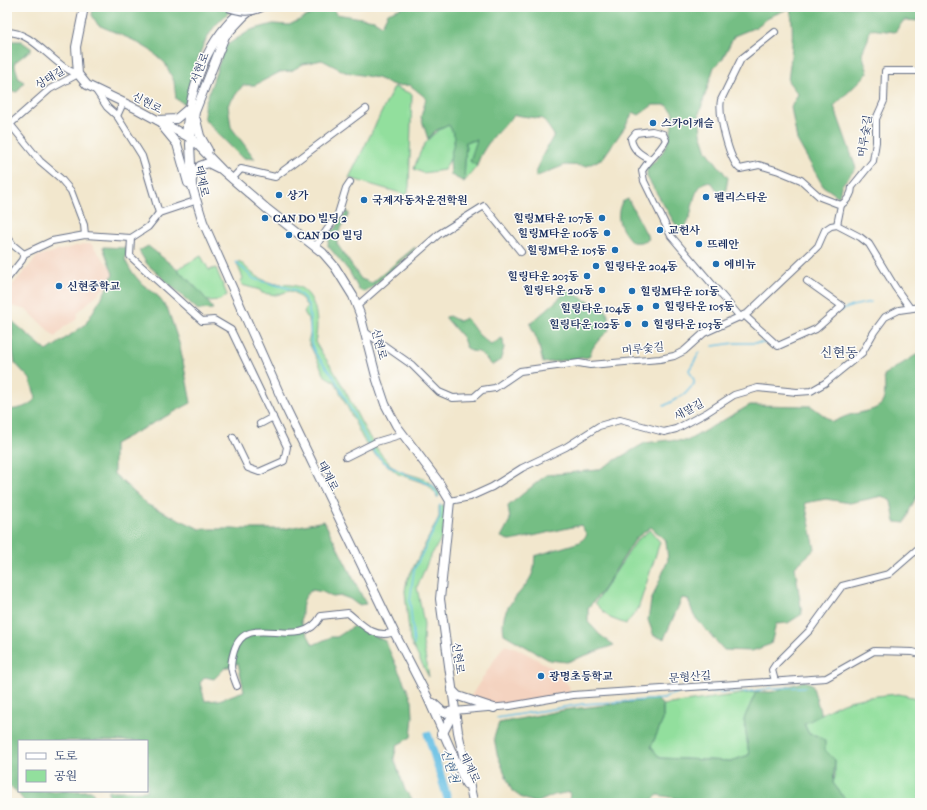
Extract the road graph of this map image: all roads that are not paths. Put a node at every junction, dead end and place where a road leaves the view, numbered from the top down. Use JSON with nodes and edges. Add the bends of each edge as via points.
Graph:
{"nodes":[{"id":1,"x":84,"y":7,"type":"edge"},
{"id":2,"x":228,"y":7,"type":"edge"},
{"id":3,"x":246,"y":7,"type":"edge"},
{"id":4,"x":256,"y":7,"type":"edge"},
{"id":5,"x":262,"y":7,"type":"edge"},
{"id":6,"x":7,"y":32,"type":"edge"},
{"id":7,"x":775,"y":32,"type":"dead end"},
{"id":8,"x":920,"y":71,"type":"edge"},
{"id":9,"x":78,"y":74,"type":"junction"},
{"id":10,"x":95,"y":89,"type":"junction"},
{"id":11,"x":123,"y":103,"type":"junction"},
{"id":12,"x":366,"y":109,"type":"dead end"},
{"id":13,"x":192,"y":110,"type":"junction"},
{"id":14,"x":117,"y":116,"type":"junction"},
{"id":15,"x":155,"y":120,"type":"junction"},
{"id":16,"x":8,"y":125,"type":"edge"},
{"id":17,"x":188,"y":137,"type":"junction"},
{"id":18,"x":188,"y":150,"type":"joint"},
{"id":19,"x":649,"y":159,"type":"junction"},
{"id":20,"x":222,"y":170,"type":"junction"},
{"id":21,"x":232,"y":179,"type":"junction"},
{"id":22,"x":190,"y":182,"type":"junction"},
{"id":23,"x":350,"y":182,"type":"dead end"},
{"id":24,"x":192,"y":202,"type":"junction"},
{"id":25,"x":841,"y":205,"type":"junction"},
{"id":26,"x":159,"y":213,"type":"junction"},
{"id":27,"x":837,"y":225,"type":"junction"},
{"id":28,"x":204,"y":231,"type":"junction"},
{"id":29,"x":85,"y":235,"type":"junction"},
{"id":30,"x":7,"y":236,"type":"edge"},
{"id":31,"x":131,"y":238,"type":"junction"},
{"id":32,"x":315,"y":247,"type":"junction"},
{"id":33,"x":521,"y":252,"type":"dead end"},
{"id":34,"x":24,"y":254,"type":"junction"},
{"id":35,"x":7,"y":279,"type":"edge"},
{"id":36,"x":807,"y":281,"type":"dead end"},
{"id":37,"x":357,"y":306,"type":"junction"},
{"id":38,"x":920,"y":307,"type":"edge"},
{"id":39,"x":910,"y":308,"type":"junction"},
{"id":40,"x":743,"y":316,"type":"junction"},
{"id":41,"x":365,"y":332,"type":"junction"},
{"id":42,"x":273,"y":417,"type":"junction"},
{"id":43,"x":260,"y":424,"type":"dead end"},
{"id":44,"x":404,"y":434,"type":"junction"},
{"id":45,"x":233,"y":437,"type":"dead end"},
{"id":46,"x":346,"y":457,"type":"dead end"},
{"id":47,"x":450,"y":501,"type":"junction"},
{"id":48,"x":920,"y":547,"type":"edge"},
{"id":49,"x":391,"y":633,"type":"junction"},
{"id":50,"x":920,"y":654,"type":"edge"},
{"id":51,"x":775,"y":681,"type":"junction"},
{"id":52,"x":237,"y":686,"type":"dead end"},
{"id":53,"x":452,"y":690,"type":"junction"},
{"id":54,"x":428,"y":696,"type":"junction"},
{"id":55,"x":494,"y":708,"type":"junction"},
{"id":56,"x":454,"y":711,"type":"junction"},
{"id":57,"x":441,"y":734,"type":"junction"},
{"id":58,"x":473,"y":802,"type":"edge"}],
"edges":[{"from":1,"to":9,"type":"main road","via":[[76,47]]},
{"from":2,"to":5,"type":"main road","bridge":true,"via":[[239,11],[253,11]]},
{"from":3,"to":13,"type":"main road","name":"서현로","via":[[214,40]]},
{"from":4,"to":13,"type":"main road","name":"서현로","via":[[225,36]]},
{"from":6,"to":9,"type":"street","name":"상태길","via":[[18,32]]},
{"from":7,"to":25,"type":"street","via":[[741,59],[721,100],[722,120],[730,152],[740,169],[759,166],[779,171],[801,180],[820,197]]},
{"from":8,"to":25,"type":"street","name":"머루숯길","via":[[885,71],[884,101],[876,119],[873,161],[852,187],[848,200]]},
{"from":9,"to":10,"type":"main road","name":"신현로","via":[[87,85]]},
{"from":9,"to":16,"type":"street","name":"상태길","via":[[36,98]]},
{"from":10,"to":11,"type":"main road","name":"신현로"},
{"from":10,"to":14,"type":"street","via":[[107,107]]},
{"from":11,"to":14,"type":"street"},
{"from":11,"to":15,"type":"main road","name":"신현로"},
{"from":12,"to":21,"type":"street","via":[[275,177],[241,169]]},
{"from":13,"to":15,"type":"main road","via":[[176,119]]},
{"from":13,"to":17,"type":"main road","name":"서현로"},
{"from":13,"to":20,"type":"main road","via":[[196,129]]},
{"from":14,"to":26,"type":"street","via":[[142,156]]},
{"from":15,"to":17,"type":"main road","name":"신현로"},
{"from":15,"to":22,"type":"main road","via":[[177,144]]},
{"from":16,"to":29,"type":"street","via":[[71,191],[84,225]]},
{"from":17,"to":18,"type":"main road","name":"서현로"},
{"from":17,"to":20,"type":"main road","name":"신현로"},
{"from":18,"to":22,"type":"main road","name":"태재로"},
{"from":19,"to":19,"type":"street","via":[[666,140],[663,134],[652,131],[636,133],[631,139],[632,145],[637,152]]},
{"from":19,"to":40,"type":"street","via":[[642,171],[643,176],[671,236]]},
{"from":20,"to":21,"type":"main road","name":"신현로"},
{"from":20,"to":22,"type":"main road","via":[[208,163],[200,166]]},
{"from":21,"to":32,"type":"main road","name":"신현로"},
{"from":22,"to":24,"type":"main road"},
{"from":22,"to":28,"type":"main road","name":"태재로"},
{"from":22,"to":54,"type":"main road","name":"태재로","via":[[203,222],[278,390]]},
{"from":23,"to":32,"type":"street","via":[[338,214]]},
{"from":24,"to":26,"type":"street"},
{"from":24,"to":28,"type":"main road"},
{"from":25,"to":27,"type":"street"},
{"from":26,"to":31,"type":"street","via":[[148,227]]},
{"from":27,"to":39,"type":"street","via":[[869,244]]},
{"from":27,"to":40,"type":"street","name":"머루숯길","via":[[825,230],[812,253]]},
{"from":28,"to":49,"type":"main road","name":"태재로","via":[[281,405]]},
{"from":29,"to":31,"type":"street"},
{"from":29,"to":34,"type":"street","via":[[52,241]]},
{"from":30,"to":34,"type":"street"},
{"from":31,"to":42,"type":"street","via":[[130,256],[202,321],[214,320],[231,330]]},
{"from":32,"to":37,"type":"main road","name":"신현로","via":[[335,267]]},
{"from":33,"to":37,"type":"street","via":[[484,206],[439,234]]},
{"from":34,"to":35,"type":"street"},
{"from":36,"to":40,"type":"street","via":[[842,306],[816,329],[778,346]]},
{"from":37,"to":41,"type":"main road","name":"신현로"},
{"from":38,"to":39,"type":"street","name":"새말길"},
{"from":39,"to":47,"type":"street","name":"새말길","via":[[885,317],[862,353],[811,391],[758,388],[734,394],[706,413],[676,429],[664,432],[620,420],[599,426],[566,447],[522,468],[485,490],[470,497]]},
{"from":40,"to":41,"type":"street","name":"머루숯길","via":[[704,333],[684,351],[674,356],[520,371],[495,388],[482,390],[474,397],[453,398],[439,392],[412,365]]},
{"from":41,"to":44,"type":"main road","name":"신현로","via":[[385,404]]},
{"from":42,"to":43,"type":"street"},
{"from":42,"to":45,"type":"street","via":[[287,447],[284,461],[259,472],[248,468]]},
{"from":44,"to":46,"type":"street","via":[[376,442]]},
{"from":44,"to":47,"type":"main road","name":"신현로"},
{"from":47,"to":53,"type":"main road","name":"신현로","via":[[440,599]]},
{"from":48,"to":51,"type":"street","via":[[889,574],[842,586],[806,634],[776,664],[772,670]]},
{"from":49,"to":52,"type":"street","via":[[377,634],[348,613],[321,616],[317,624],[292,634],[269,631],[246,633],[237,641],[230,669]]},
{"from":49,"to":57,"type":"main road","name":"태재로"},
{"from":50,"to":51,"type":"street","name":"문형산길","via":[[874,651],[826,678]]},
{"from":51,"to":55,"type":"street","name":"문형산길","via":[[573,695]]},
{"from":53,"to":55,"type":"main road","via":[[458,696]]},
{"from":53,"to":56,"type":"main road","name":"신현로"},
{"from":54,"to":56,"type":"main road","via":[[438,710],[444,713]]},
{"from":54,"to":57,"type":"main road","name":"태재로"},
{"from":55,"to":56,"type":"street","name":"문형산길"},
{"from":56,"to":57,"type":"main road"},
{"from":56,"to":58,"type":"main road","name":"신현로"},
{"from":57,"to":58,"type":"main road","name":"태재로"}]}
